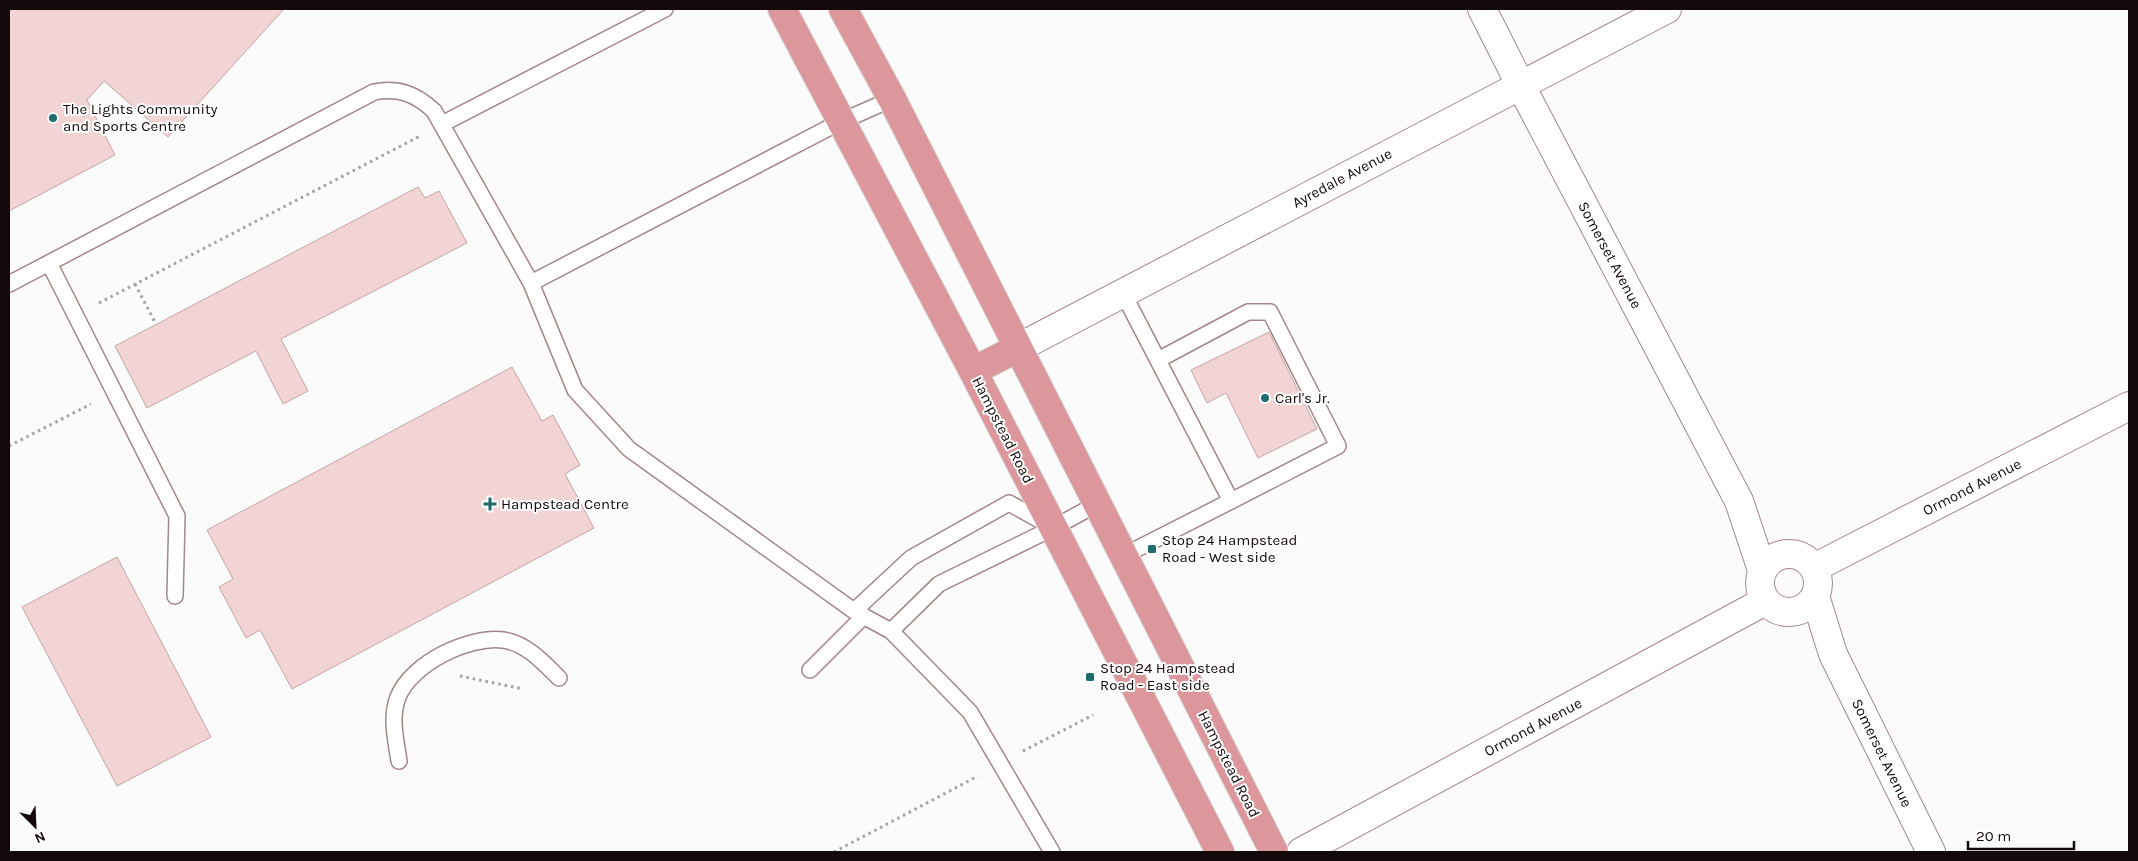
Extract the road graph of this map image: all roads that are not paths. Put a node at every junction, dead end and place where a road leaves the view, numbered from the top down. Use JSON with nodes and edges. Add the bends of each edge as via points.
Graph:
{"nodes":[{"id":1,"x":664,"y":9,"type":"edge"},
{"id":2,"x":782,"y":9,"type":"edge"},
{"id":3,"x":843,"y":9,"type":"edge"},
{"id":4,"x":1482,"y":9,"type":"edge"},
{"id":5,"x":1667,"y":9,"type":"edge"},
{"id":6,"x":1520,"y":84,"type":"junction"},
{"id":7,"x":892,"y":99,"type":"junction"},
{"id":8,"x":840,"y":122,"type":"junction"},
{"id":9,"x":442,"y":124,"type":"junction"},
{"id":10,"x":49,"y":263,"type":"junction"},
{"id":11,"x":531,"y":283,"type":"junction"},
{"id":12,"x":9,"y":284,"type":"edge"},
{"id":13,"x":1123,"y":293,"type":"junction"},
{"id":14,"x":1018,"y":348,"type":"junction"},
{"id":15,"x":1158,"y":360,"type":"junction"},
{"id":16,"x":973,"y":370,"type":"junction"},
{"id":17,"x":2129,"y":406,"type":"edge"},
{"id":18,"x":1231,"y":500,"type":"junction"},
{"id":19,"x":1097,"y":504,"type":"junction"},
{"id":20,"x":1053,"y":528,"type":"junction"},
{"id":21,"x":1124,"y":556,"type":"junction"},
{"id":22,"x":1772,"y":562,"type":"junction"},
{"id":23,"x":1814,"y":568,"type":"junction"},
{"id":24,"x":175,"y":596,"type":"dead end"},
{"id":25,"x":1765,"y":601,"type":"junction"},
{"id":26,"x":1807,"y":604,"type":"junction"},
{"id":27,"x":859,"y":614,"type":"junction"},
{"id":28,"x":891,"y":632,"type":"junction"},
{"id":29,"x":810,"y":670,"type":"dead end"},
{"id":30,"x":559,"y":678,"type":"dead end"},
{"id":31,"x":400,"y":761,"type":"dead end"},
{"id":32,"x":1052,"y":852,"type":"edge"},
{"id":33,"x":1220,"y":852,"type":"edge"},
{"id":34,"x":1274,"y":852,"type":"edge"},
{"id":35,"x":1301,"y":852,"type":"edge"},
{"id":36,"x":1932,"y":852,"type":"edge"}],
"edges":[{"from":1,"to":9,"type":"lane"},
{"from":2,"to":8,"type":"highway","name":"Hampstead Road"},
{"from":3,"to":7,"type":"highway","name":"Hampstead Road"},
{"from":4,"to":6,"type":"street","name":"Somerset Avenue"},
{"from":5,"to":6,"type":"street","name":"Ayredale Avenue"},
{"from":6,"to":13,"type":"street","name":"Ayredale Avenue"},
{"from":6,"to":22,"type":"street","name":"Somerset Avenue"},
{"from":7,"to":8,"type":"lane"},
{"from":7,"to":14,"type":"highway","name":"Hampstead Road"},
{"from":8,"to":11,"type":"lane"},
{"from":8,"to":16,"type":"highway","name":"Hampstead Road"},
{"from":9,"to":10,"type":"lane","via":[[434,111],[413,95],[393,90],[374,92]]},
{"from":9,"to":11,"type":"lane"},
{"from":10,"to":12,"type":"lane"},
{"from":10,"to":24,"type":"lane","via":[[177,516]]},
{"from":11,"to":27,"type":"lane","via":[[575,390],[629,449]]},
{"from":13,"to":14,"type":"street","name":"Ayredale Avenue"},
{"from":13,"to":15,"type":"lane"},
{"from":14,"to":16,"type":"highway"},
{"from":14,"to":19,"type":"highway","name":"Hampstead Road"},
{"from":15,"to":18,"type":"lane"},
{"from":15,"to":18,"type":"lane","via":[[1248,312],[1270,312],[1338,446]]},
{"from":16,"to":20,"type":"highway","name":"Hampstead Road"},
{"from":17,"to":23,"type":"street","name":"Ormond Avenue"},
{"from":18,"to":21,"type":"lane"},
{"from":19,"to":20,"type":"lane"},
{"from":19,"to":21,"type":"highway","name":"Hampstead Road"},
{"from":20,"to":27,"type":"lane","via":[[1009,503],[911,558]]},
{"from":20,"to":28,"type":"lane","via":[[938,584]]},
{"from":20,"to":33,"type":"highway","name":"Hampstead Road"},
{"from":21,"to":34,"type":"highway","name":"Hampstead Road"},
{"from":22,"to":23,"type":"street","via":[[1793,553],[1803,557]]},
{"from":22,"to":25,"type":"street","via":[[1759,580]]},
{"from":23,"to":26,"type":"street","via":[[1818,586]]},
{"from":25,"to":26,"type":"street","via":[[1776,610],[1786,612]]},
{"from":25,"to":35,"type":"street","name":"Ormond Avenue"},
{"from":26,"to":36,"type":"street","name":"Somerset Avenue"},
{"from":27,"to":28,"type":"lane"},
{"from":27,"to":29,"type":"lane"},
{"from":28,"to":32,"type":"lane","via":[[970,712]]},
{"from":30,"to":31,"type":"lane","via":[[539,658],[504,640],[481,640],[439,657],[407,681],[398,698],[394,732]]}]}
